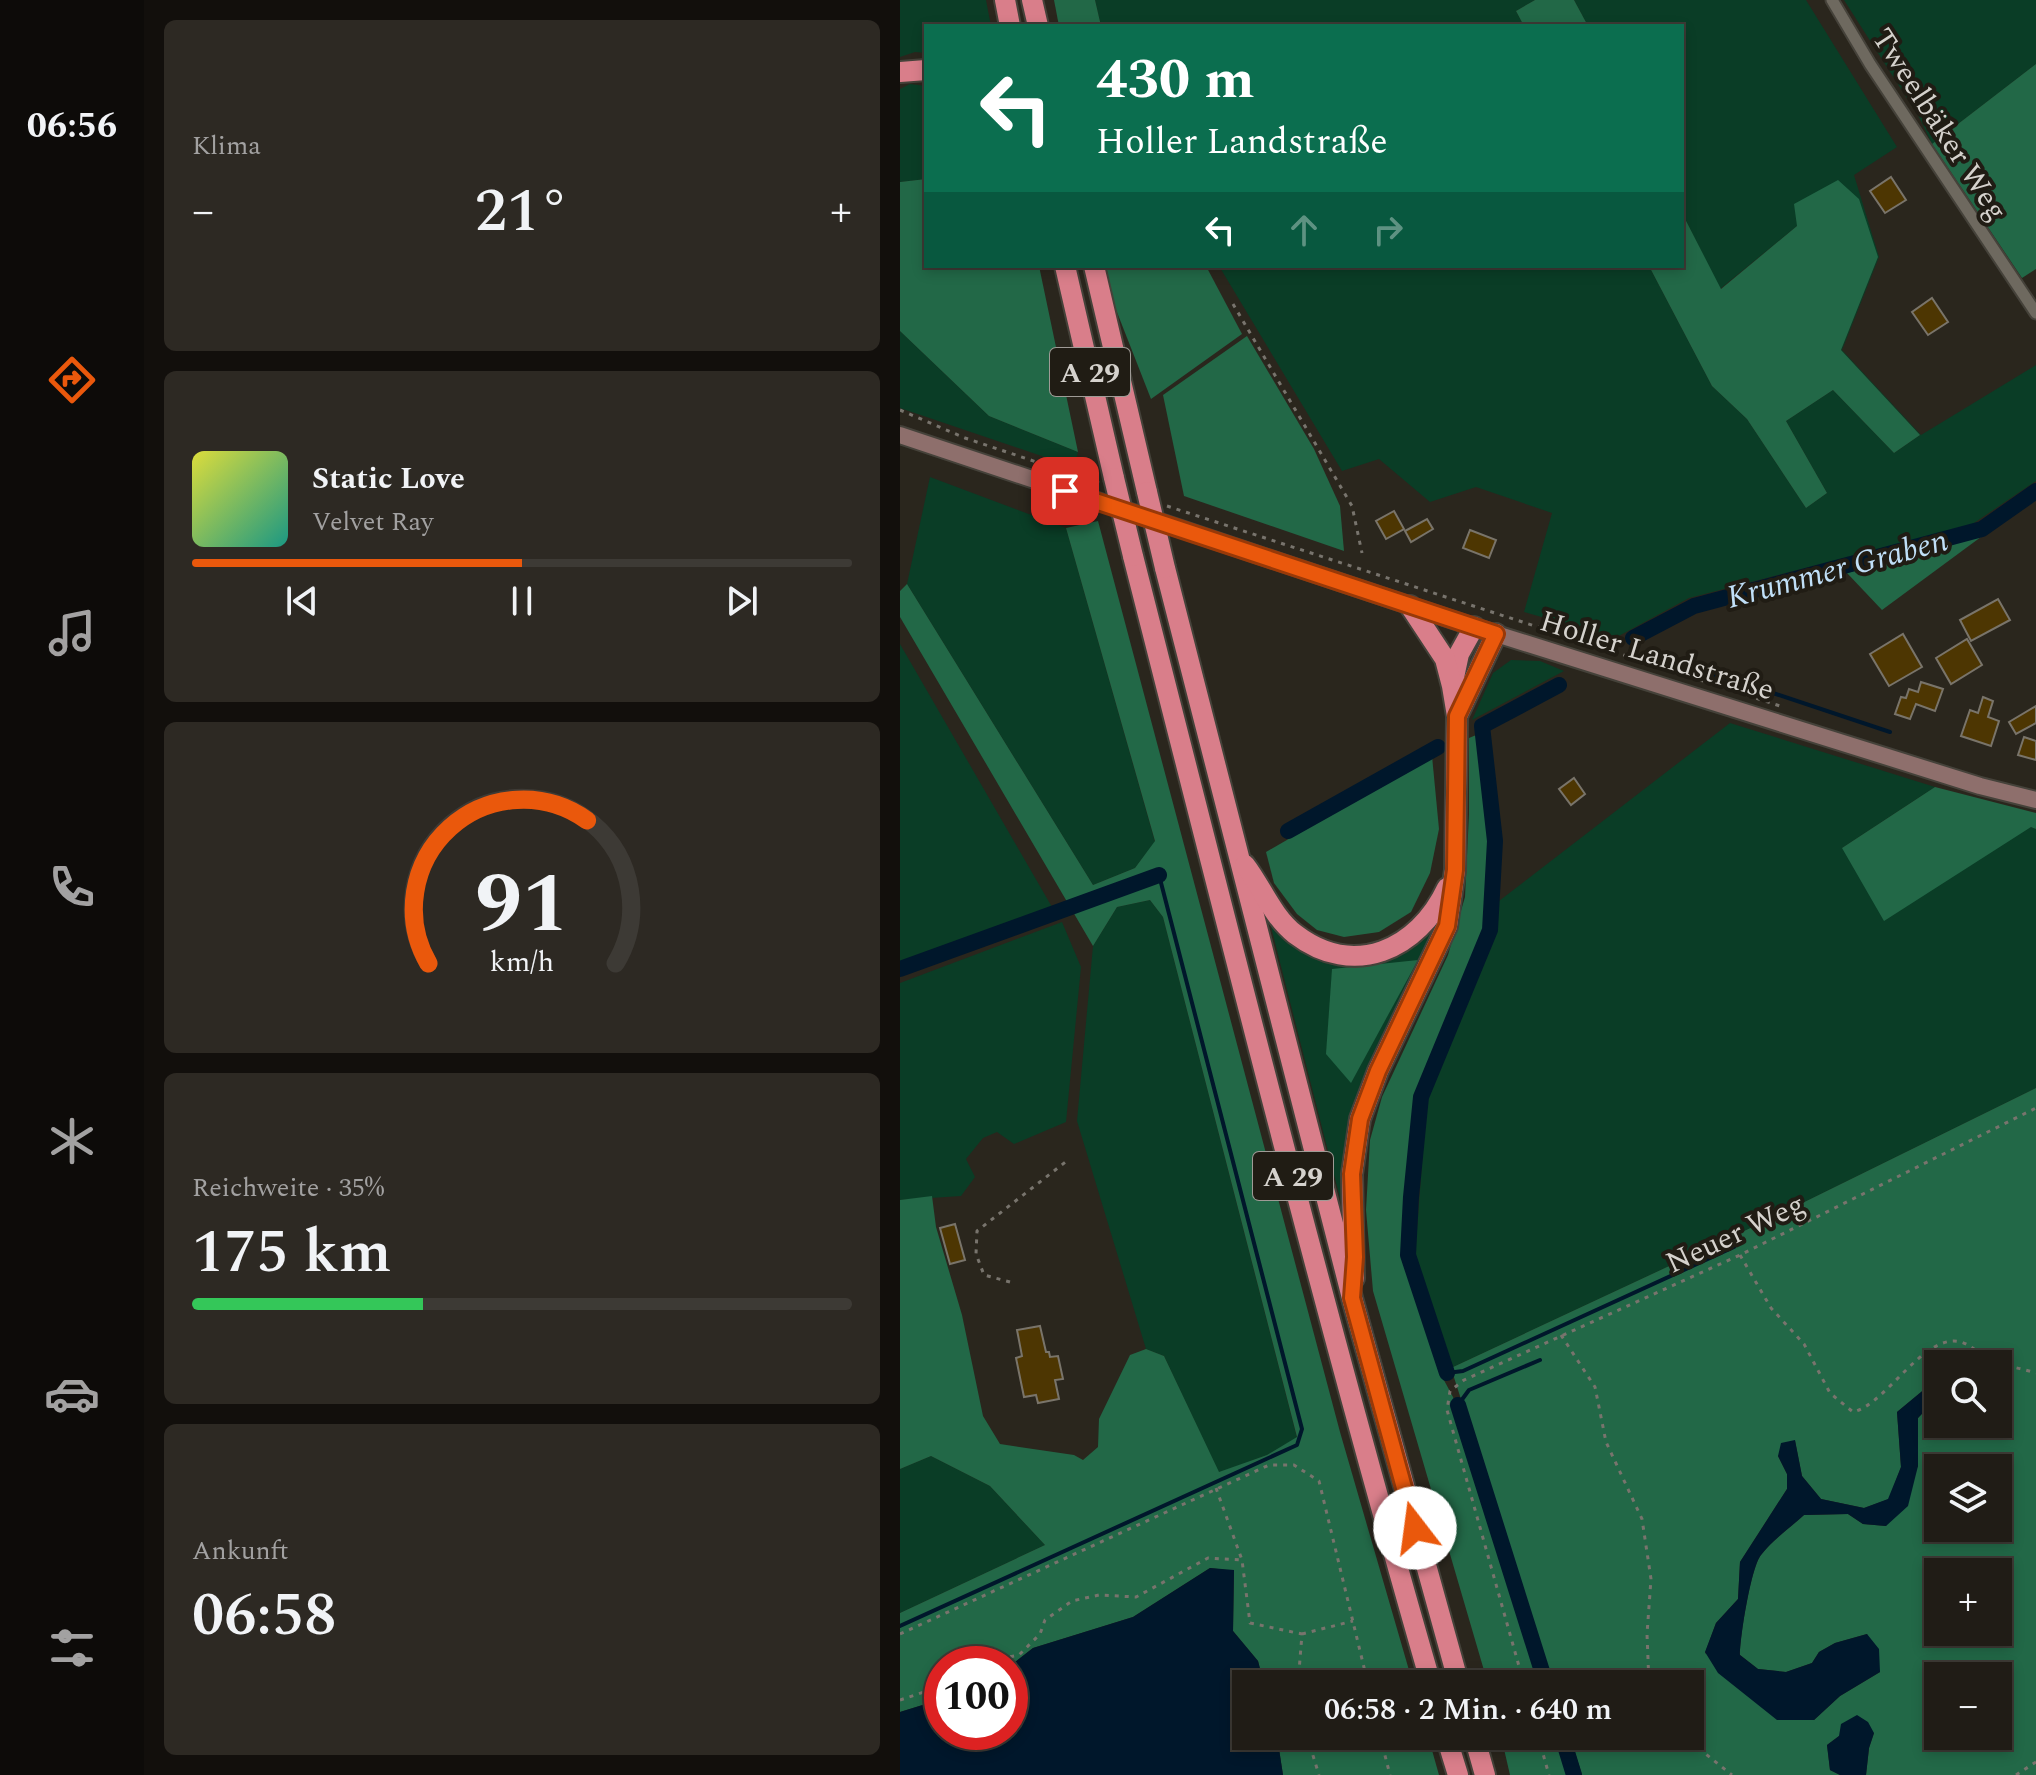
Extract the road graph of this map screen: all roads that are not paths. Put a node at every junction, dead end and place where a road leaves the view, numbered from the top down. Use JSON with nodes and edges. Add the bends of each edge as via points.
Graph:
{"nodes":[{"id":1,"x":1005,"y":0,"type":"edge"},
{"id":2,"x":1032,"y":0,"type":"edge"},
{"id":3,"x":1832,"y":0,"type":"edge"},
{"id":4,"x":1010,"y":24,"type":"edge"},
{"id":5,"x":1038,"y":24,"type":"edge"},
{"id":6,"x":924,"y":70,"type":"edge"},
{"id":7,"x":900,"y":72,"type":"edge"},
{"id":8,"x":1065,"y":268,"type":"edge"},
{"id":9,"x":1095,"y":268,"type":"edge"},
{"id":10,"x":2036,"y":313,"type":"edge"},
{"id":11,"x":900,"y":435,"type":"edge"},
{"id":12,"x":1410,"y":606,"type":"junction"},
{"id":13,"x":1474,"y":627,"type":"junction"},
{"id":14,"x":1496,"y":634,"type":"junction"},
{"id":15,"x":1452,"y":686,"type":"junction"},
{"id":16,"x":1457,"y":716,"type":"junction"},
{"id":17,"x":2036,"y":800,"type":"edge"},
{"id":18,"x":1236,"y":853,"type":"junction"},
{"id":19,"x":1455,"y":870,"type":"junction"},
{"id":20,"x":1352,"y":1298,"type":"junction"},
{"id":21,"x":1427,"y":1670,"type":"edge"},
{"id":22,"x":1455,"y":1670,"type":"edge"},
{"id":23,"x":1450,"y":1750,"type":"edge"},
{"id":24,"x":1478,"y":1750,"type":"edge"},
{"id":25,"x":1458,"y":1775,"type":"edge"},
{"id":26,"x":1485,"y":1775,"type":"edge"}],
"edges":[{"from":1,"to":4,"type":"highway"},
{"from":2,"to":5,"type":"highway"},
{"from":3,"to":10,"type":"street","name":"Tweelbäker Weg"},
{"from":6,"to":7,"type":"highway"},
{"from":8,"to":21,"type":"highway","number":"A 29","bridge":true,"via":[[1106,480],[1133,556]]},
{"from":9,"to":18,"type":"highway","number":"A 29","bridge":true},
{"from":11,"to":12,"type":"main road","name":"Holler Landstraße"},
{"from":12,"to":13,"type":"main road","name":"Holler Landstraße"},
{"from":12,"to":15,"type":"highway","via":[[1445,659]]},
{"from":13,"to":14,"type":"main road","name":"Holler Landstraße"},
{"from":13,"to":15,"type":"highway","via":[[1459,654]]},
{"from":14,"to":16,"type":"highway"},
{"from":14,"to":17,"type":"main road","name":"Holler Landstraße"},
{"from":15,"to":16,"type":"highway"},
{"from":16,"to":19,"type":"highway"},
{"from":18,"to":19,"type":"highway","via":[[1271,908],[1295,934],[1323,949],[1360,956],[1409,939],[1437,910]]},
{"from":18,"to":20,"type":"highway","number":"A 29"},
{"from":19,"to":20,"type":"highway","via":[[1447,926],[1360,1119],[1352,1174]]},
{"from":20,"to":22,"type":"highway","number":"A 29"},
{"from":23,"to":25,"type":"highway"},
{"from":24,"to":26,"type":"highway"}]}
